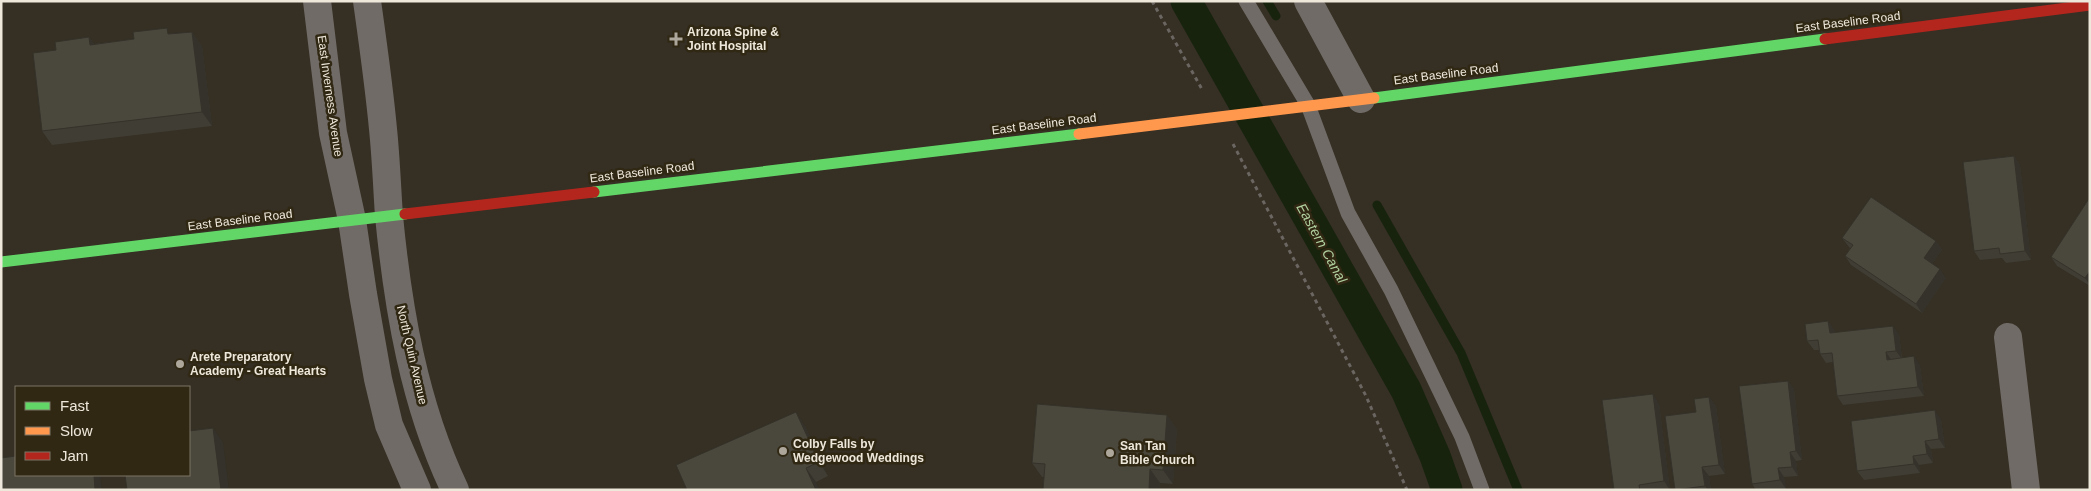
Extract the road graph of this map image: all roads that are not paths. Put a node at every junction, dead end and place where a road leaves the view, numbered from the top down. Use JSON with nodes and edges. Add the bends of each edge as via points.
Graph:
{"nodes":[{"id":1,"x":317,"y":1,"type":"edge"},
{"id":2,"x":367,"y":1,"type":"edge"},
{"id":3,"x":1246,"y":1,"type":"edge"},
{"id":4,"x":1308,"y":1,"type":"edge"},
{"id":5,"x":2090,"y":5,"type":"edge"},
{"id":6,"x":1362,"y":99,"type":"junction"},
{"id":7,"x":1308,"y":105,"type":"junction"},
{"id":8,"x":389,"y":216,"type":"junction"},
{"id":9,"x":352,"y":220,"type":"junction"},
{"id":10,"x":1,"y":262,"type":"edge"},
{"id":11,"x":2008,"y":337,"type":"dead end"},
{"id":12,"x":452,"y":489,"type":"edge"},
{"id":13,"x":417,"y":490,"type":"edge"},
{"id":14,"x":1482,"y":490,"type":"edge"},
{"id":15,"x":2026,"y":490,"type":"edge"}],
"edges":[{"from":1,"to":9,"type":"street","name":"East Inverness Avenue","via":[[333,133]]},
{"from":2,"to":8,"type":"street","via":[[384,129]]},
{"from":3,"to":7,"type":"lane"},
{"from":4,"to":6,"type":"street"},
{"from":5,"to":6,"type":"main road","name":"East Baseline Road"},
{"from":6,"to":7,"type":"main road","name":"East Baseline Road"},
{"from":7,"to":8,"type":"main road","name":"East Baseline Road"},
{"from":7,"to":14,"type":"lane","via":[[1348,213],[1391,290],[1462,436]]},
{"from":8,"to":9,"type":"main road","name":"East Baseline Road"},
{"from":8,"to":12,"type":"street","name":"North Quin Avenue","via":[[400,301],[416,384]]},
{"from":9,"to":10,"type":"main road","name":"East Baseline Road"},
{"from":9,"to":13,"type":"street","via":[[366,313],[389,425]]},
{"from":11,"to":15,"type":"street"}]}
